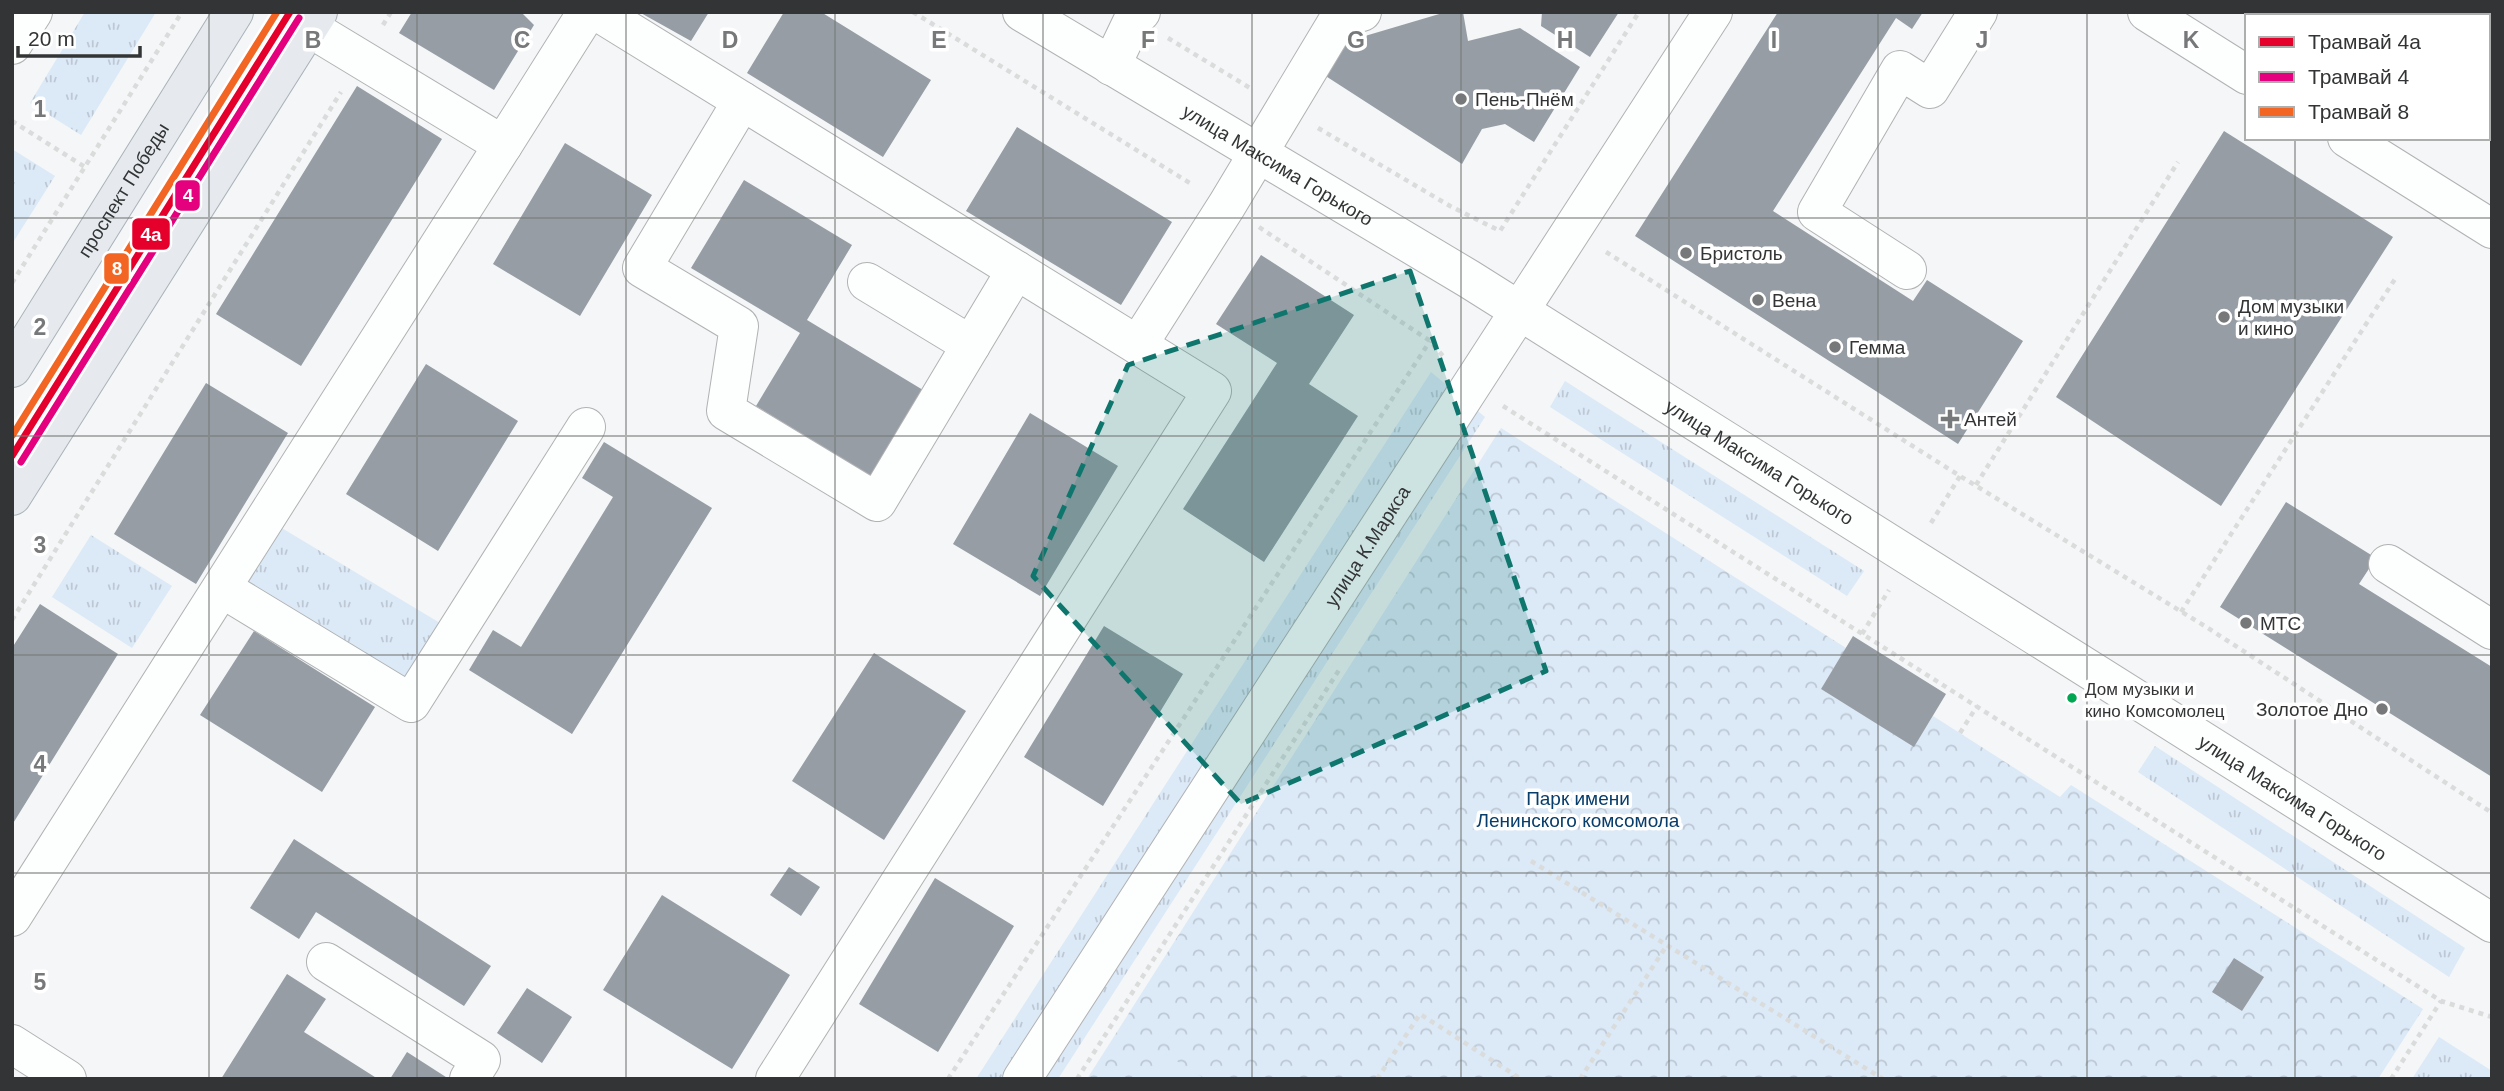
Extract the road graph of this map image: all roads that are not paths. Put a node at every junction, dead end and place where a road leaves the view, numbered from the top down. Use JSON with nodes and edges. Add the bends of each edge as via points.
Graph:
{"nodes":[{"id":1,"x":33,"y":12,"type":"edge"},
{"id":2,"x":234,"y":12,"type":"edge"},
{"id":3,"x":587,"y":12,"type":"edge"},
{"id":4,"x":598,"y":12,"type":"edge"},
{"id":5,"x":1022,"y":12,"type":"edge"},
{"id":6,"x":1141,"y":12,"type":"edge"},
{"id":7,"x":1362,"y":12,"type":"edge"},
{"id":8,"x":1713,"y":12,"type":"edge"},
{"id":9,"x":1978,"y":12,"type":"edge"},
{"id":10,"x":2147,"y":12,"type":"edge"},
{"id":11,"x":313,"y":20,"type":"edge"},
{"id":12,"x":12,"y":45,"type":"edge"},
{"id":13,"x":1111,"y":66,"type":"junction"},
{"id":14,"x":2245,"y":74,"type":"edge"},
{"id":15,"x":742,"y":101,"type":"junction"},
{"id":16,"x":2350,"y":140,"type":"edge"},
{"id":17,"x":503,"y":145,"type":"junction"},
{"id":18,"x":1257,"y":155,"type":"junction"},
{"id":19,"x":2492,"y":229,"type":"edge"},
{"id":20,"x":1016,"y":270,"type":"junction"},
{"id":21,"x":1907,"y":270,"type":"dead end"},
{"id":22,"x":867,"y":282,"type":"dead end"},
{"id":23,"x":1519,"y":310,"type":"junction"},
{"id":24,"x":971,"y":345,"type":"junction"},
{"id":25,"x":1138,"y":345,"type":"junction"},
{"id":26,"x":12,"y":368,"type":"edge"},
{"id":27,"x":586,"y":427,"type":"dead end"},
{"id":28,"x":12,"y":496,"type":"edge"},
{"id":29,"x":2388,"y":564,"type":"dead end"},
{"id":30,"x":223,"y":589,"type":"junction"},
{"id":31,"x":2492,"y":630,"type":"edge"},
{"id":32,"x":13,"y":917,"type":"edge"},
{"id":33,"x":2492,"y":923,"type":"edge"},
{"id":34,"x":326,"y":962,"type":"dead end"},
{"id":35,"x":12,"y":1044,"type":"edge"},
{"id":36,"x":67,"y":1079,"type":"edge"},
{"id":37,"x":469,"y":1079,"type":"edge"},
{"id":38,"x":775,"y":1079,"type":"edge"},
{"id":39,"x":1022,"y":1079,"type":"edge"}],
"edges":[{"from":1,"to":12,"type":"street"},
{"from":2,"to":26,"type":"main road","name":"проспект Победы"},
{"from":3,"to":17,"type":"street"},
{"from":4,"to":15,"type":"street"},
{"from":5,"to":13,"type":"street","name":"улица Максима Горького"},
{"from":6,"to":13,"type":"street"},
{"from":7,"to":18,"type":"street","via":[[1340,17]]},
{"from":8,"to":23,"type":"street","name":"улица К.Маркса"},
{"from":9,"to":21,"type":"street","via":[[1930,89],[1900,70],[1817,212]]},
{"from":10,"to":14,"type":"street"},
{"from":11,"to":17,"type":"street","via":[[361,60]]},
{"from":11,"to":28,"type":"main road"},
{"from":13,"to":18,"type":"street","name":"улица Максима Горького"},
{"from":15,"to":20,"type":"street"},
{"from":15,"to":24,"type":"street","via":[[642,268],[739,326],[726,411],[877,502]]},
{"from":16,"to":19,"type":"street"},
{"from":17,"to":30,"type":"street"},
{"from":18,"to":23,"type":"street","name":"улица Максима Горького"},
{"from":18,"to":25,"type":"street"},
{"from":20,"to":24,"type":"street"},
{"from":20,"to":25,"type":"street"},
{"from":22,"to":24,"type":"street"},
{"from":23,"to":33,"type":"street","name":"улица Максима Горького"},
{"from":23,"to":39,"type":"street","name":"улица К.Маркса"},
{"from":25,"to":38,"type":"street","via":[[1212,391]]},
{"from":27,"to":30,"type":"street","via":[[411,703]]},
{"from":29,"to":31,"type":"street"},
{"from":30,"to":32,"type":"street"},
{"from":34,"to":37,"type":"street","via":[[481,1060]]},
{"from":35,"to":36,"type":"street"}]}
